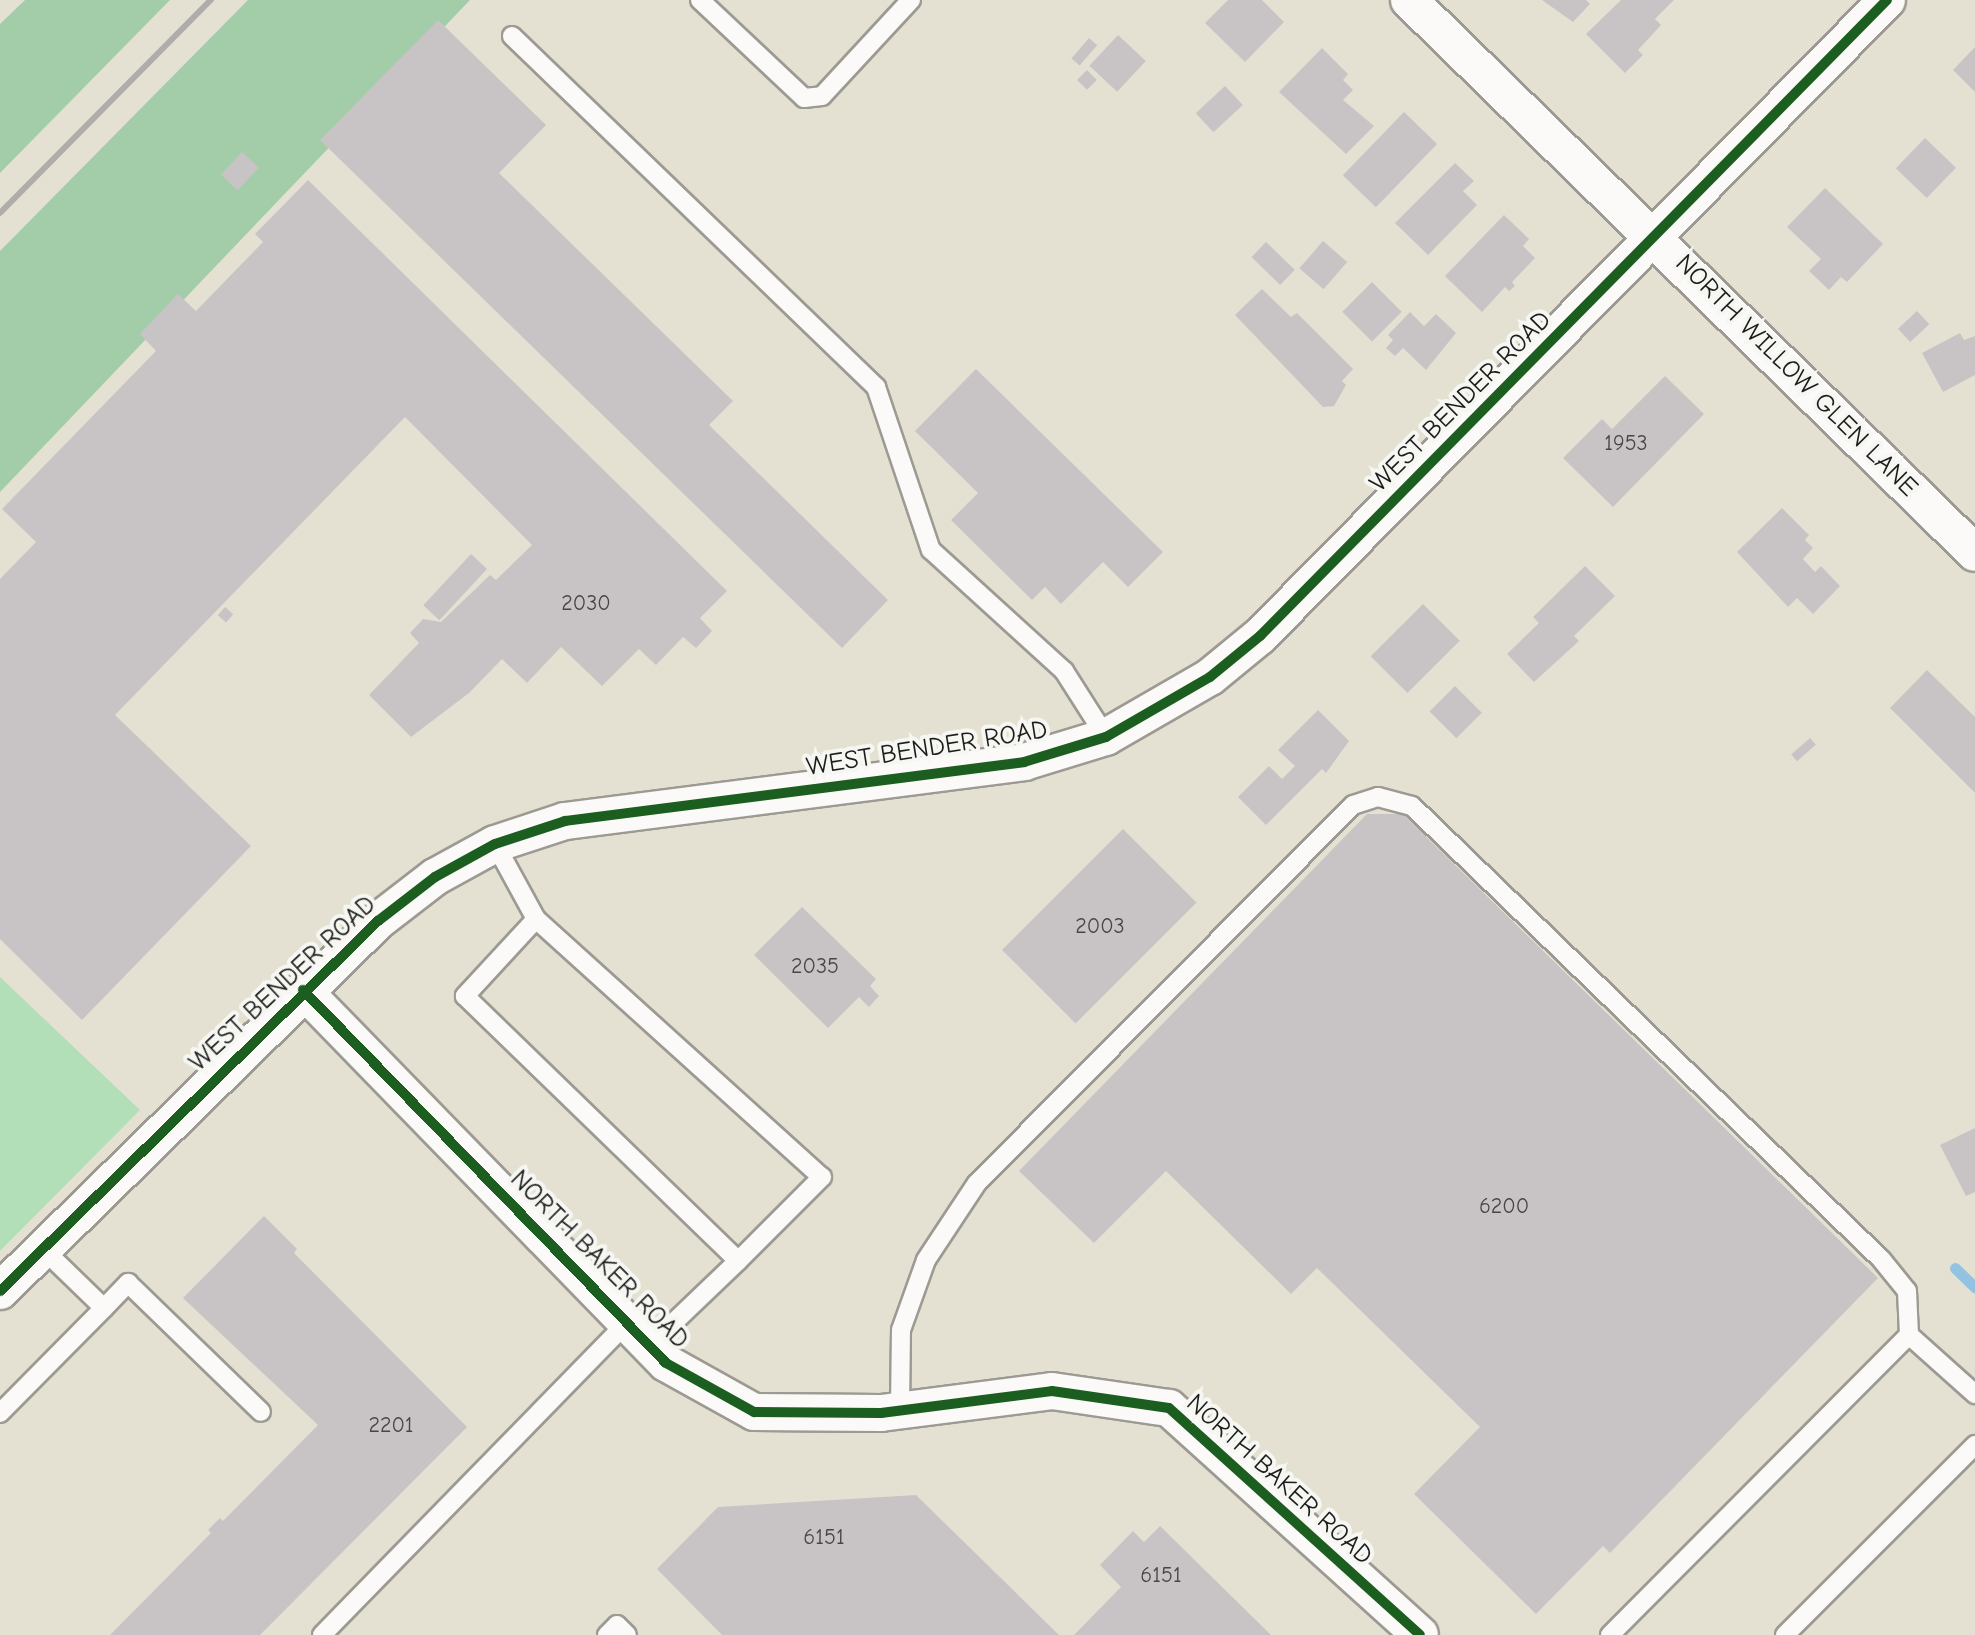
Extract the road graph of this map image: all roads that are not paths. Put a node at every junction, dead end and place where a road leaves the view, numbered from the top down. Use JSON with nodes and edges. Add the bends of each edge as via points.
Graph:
{"nodes":[{"id":1,"x":700,"y":0,"type":"edge"},
{"id":2,"x":911,"y":0,"type":"edge"},
{"id":3,"x":1409,"y":0,"type":"edge"},
{"id":4,"x":1887,"y":0,"type":"edge"},
{"id":5,"x":512,"y":36,"type":"dead end"},
{"id":6,"x":1655,"y":237,"type":"junction"},
{"id":7,"x":1975,"y":553,"type":"edge"},
{"id":8,"x":1106,"y":737,"type":"junction"},
{"id":9,"x":495,"y":844,"type":"junction"},
{"id":10,"x":536,"y":919,"type":"junction"},
{"id":11,"x":303,"y":990,"type":"junction"},
{"id":12,"x":42,"y":1248,"type":"junction"},
{"id":13,"x":738,"y":1261,"type":"junction"},
{"id":14,"x":0,"y":1291,"type":"edge"},
{"id":15,"x":104,"y":1308,"type":"junction"},
{"id":16,"x":638,"y":1335,"type":"junction"},
{"id":17,"x":1909,"y":1335,"type":"junction"},
{"id":18,"x":1975,"y":1394,"type":"edge"},
{"id":19,"x":900,"y":1410,"type":"junction"},
{"id":20,"x":261,"y":1412,"type":"dead end"},
{"id":21,"x":0,"y":1413,"type":"edge"},
{"id":22,"x":1975,"y":1445,"type":"edge"},
{"id":23,"x":322,"y":1635,"type":"edge"},
{"id":24,"x":607,"y":1635,"type":"edge"},
{"id":25,"x":627,"y":1635,"type":"edge"},
{"id":26,"x":1420,"y":1635,"type":"edge"},
{"id":27,"x":1610,"y":1635,"type":"edge"},
{"id":28,"x":1785,"y":1635,"type":"edge"}],
"edges":[{"from":1,"to":2,"type":"lane","via":[[804,98],[822,96]]},
{"from":3,"to":6,"type":"street","name":"NORTH WILLOW GLEN LANE"},
{"from":4,"to":6,"type":"street","name":"WEST BENDER ROAD"},
{"from":5,"to":8,"type":"lane","via":[[876,387],[931,550],[1064,671]]},
{"from":6,"to":7,"type":"street","name":"NORTH WILLOW GLEN LANE"},
{"from":6,"to":8,"type":"street","name":"WEST BENDER ROAD","via":[[1260,636],[1198,685]]},
{"from":8,"to":9,"type":"street","name":"WEST BENDER ROAD","via":[[1024,762],[565,821]]},
{"from":9,"to":10,"type":"lane"},
{"from":9,"to":11,"type":"street","name":"WEST BENDER ROAD","via":[[435,877]]},
{"from":10,"to":13,"type":"lane","via":[[465,996]]},
{"from":10,"to":13,"type":"lane","via":[[822,1177]]},
{"from":11,"to":12,"type":"street","name":"WEST BENDER ROAD"},
{"from":11,"to":16,"type":"street","name":"NORTH BAKER ROAD"},
{"from":12,"to":14,"type":"street","name":"WEST BENDER ROAD"},
{"from":12,"to":15,"type":"lane"},
{"from":13,"to":16,"type":"lane"},
{"from":15,"to":20,"type":"lane","via":[[128,1283]]},
{"from":15,"to":21,"type":"lane"},
{"from":16,"to":19,"type":"street","name":"NORTH BAKER ROAD","via":[[666,1363],[754,1412]]},
{"from":16,"to":23,"type":"lane"},
{"from":17,"to":18,"type":"lane"},
{"from":17,"to":19,"type":"lane","via":[[1907,1291],[1881,1259],[1412,806],[1378,797],[1353,805],[977,1183],[926,1260],[901,1330]]},
{"from":17,"to":27,"type":"lane"},
{"from":19,"to":26,"type":"street","name":"NORTH BAKER ROAD","via":[[1052,1391],[1169,1408]]},
{"from":22,"to":28,"type":"lane"},
{"from":24,"to":25,"type":"lane","via":[[617,1625]]}]}
